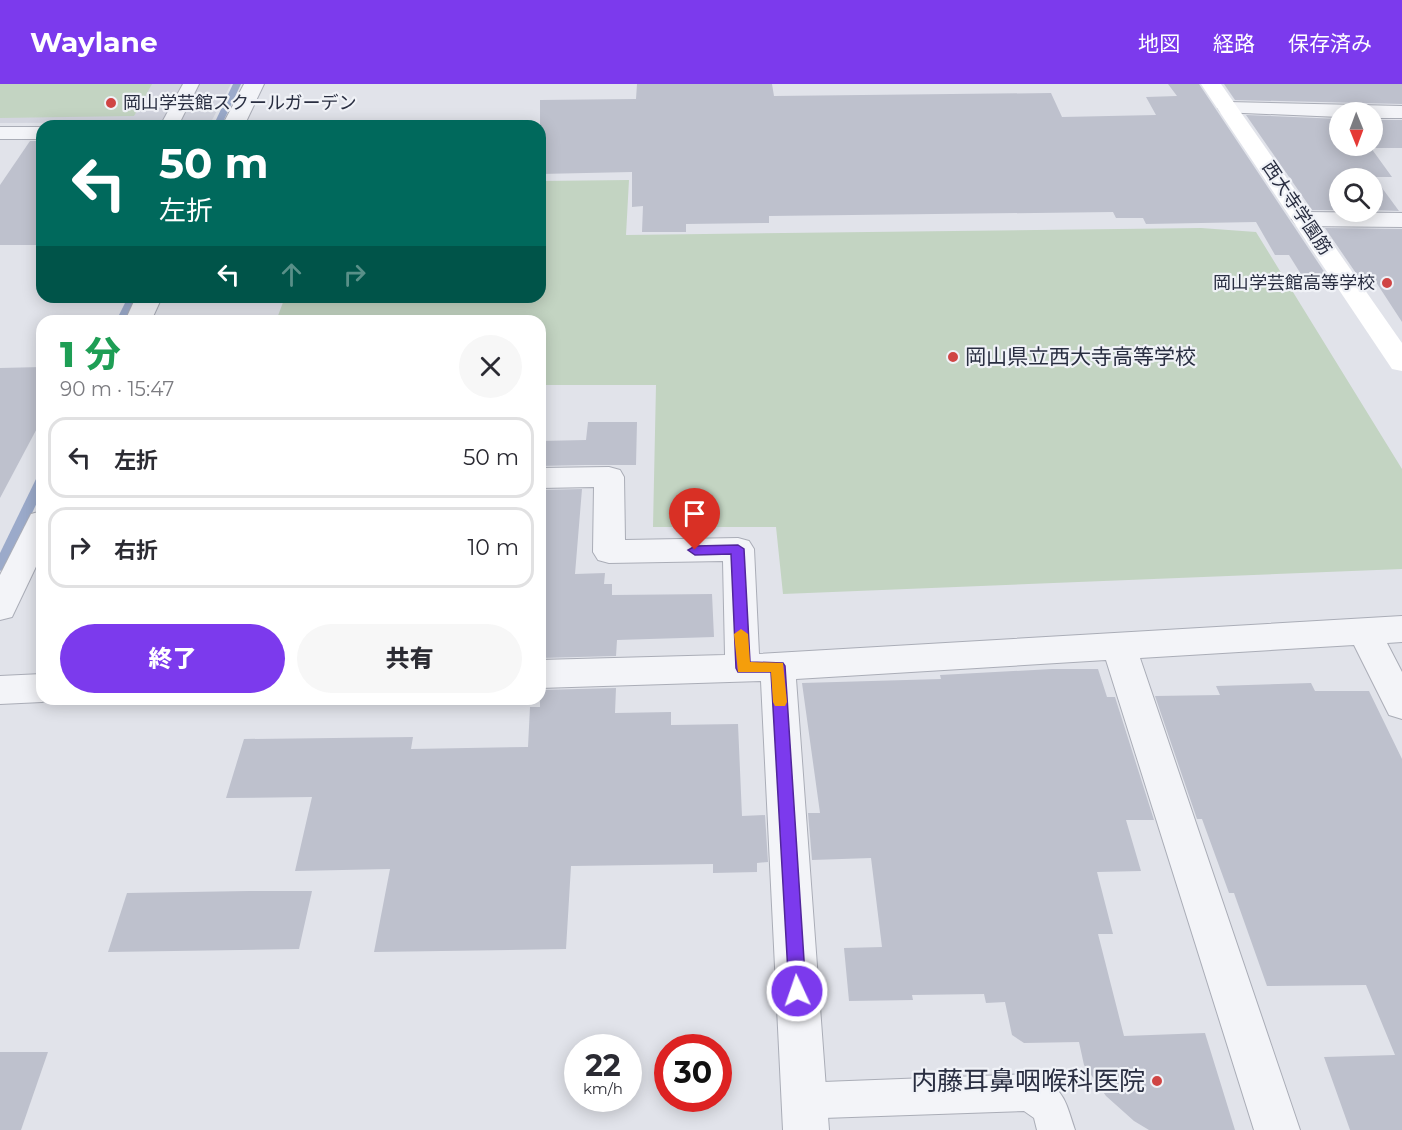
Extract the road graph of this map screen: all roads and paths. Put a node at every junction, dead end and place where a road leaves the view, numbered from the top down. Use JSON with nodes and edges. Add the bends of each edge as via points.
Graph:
{"nodes":[{"id":1,"x":191,"y":84,"type":"edge"},
{"id":2,"x":254,"y":84,"type":"edge"},
{"id":3,"x":1211,"y":84,"type":"edge"},
{"id":4,"x":1228,"y":108,"type":"junction"},
{"id":5,"x":1402,"y":112,"type":"edge"},
{"id":6,"x":172,"y":120,"type":"edge"},
{"id":7,"x":236,"y":120,"type":"edge"},
{"id":8,"x":7,"y":133,"type":"edge"},
{"id":9,"x":36,"y":133,"type":"edge"},
{"id":10,"x":0,"y":151,"type":"edge"},
{"id":11,"x":1304,"y":219,"type":"junction"},
{"id":12,"x":1402,"y":220,"type":"edge"},
{"id":13,"x":1402,"y":363,"type":"edge"},
{"id":14,"x":546,"y":478,"type":"edge"},
{"id":15,"x":36,"y":534,"type":"edge"},
{"id":16,"x":0,"y":608,"type":"edge"},
{"id":17,"x":1402,"y":629,"type":"edge"},
{"id":18,"x":1363,"y":630,"type":"junction"},
{"id":19,"x":1119,"y":645,"type":"junction"},
{"id":20,"x":760,"y":667,"type":"junction"},
{"id":21,"x":546,"y":674,"type":"edge"},
{"id":22,"x":36,"y":688,"type":"edge"},
{"id":23,"x":0,"y":690,"type":"edge"},
{"id":24,"x":1402,"y":705,"type":"edge"},
{"id":25,"x":814,"y":1115,"type":"edge"},
{"id":26,"x":1056,"y":1130,"type":"edge"},
{"id":27,"x":1277,"y":1130,"type":"edge"}],
"edges":[{"from":1,"to":6,"type":"lane"},
{"from":2,"to":7,"type":"street"},
{"from":3,"to":4,"type":"street","name":"西大寺学園筋"},
{"from":4,"to":5,"type":"street"},
{"from":4,"to":11,"type":"street","name":"西大寺学園筋"},
{"from":8,"to":9,"type":"street"},
{"from":8,"to":10,"type":"street"},
{"from":11,"to":12,"type":"street"},
{"from":11,"to":13,"type":"street","name":"西大寺学園筋"},
{"from":14,"to":20,"type":"street","via":[[609,477],[609,552],[738,549]]},
{"from":15,"to":16,"type":"street"},
{"from":17,"to":18,"type":"street"},
{"from":18,"to":19,"type":"street"},
{"from":18,"to":24,"type":"street"},
{"from":19,"to":20,"type":"street"},
{"from":19,"to":27,"type":"street"},
{"from":20,"to":21,"type":"street"},
{"from":20,"to":25,"type":"street"},
{"from":22,"to":23,"type":"street"},
{"from":25,"to":26,"type":"lane","via":[[1029,1092],[1048,1106]]}]}
